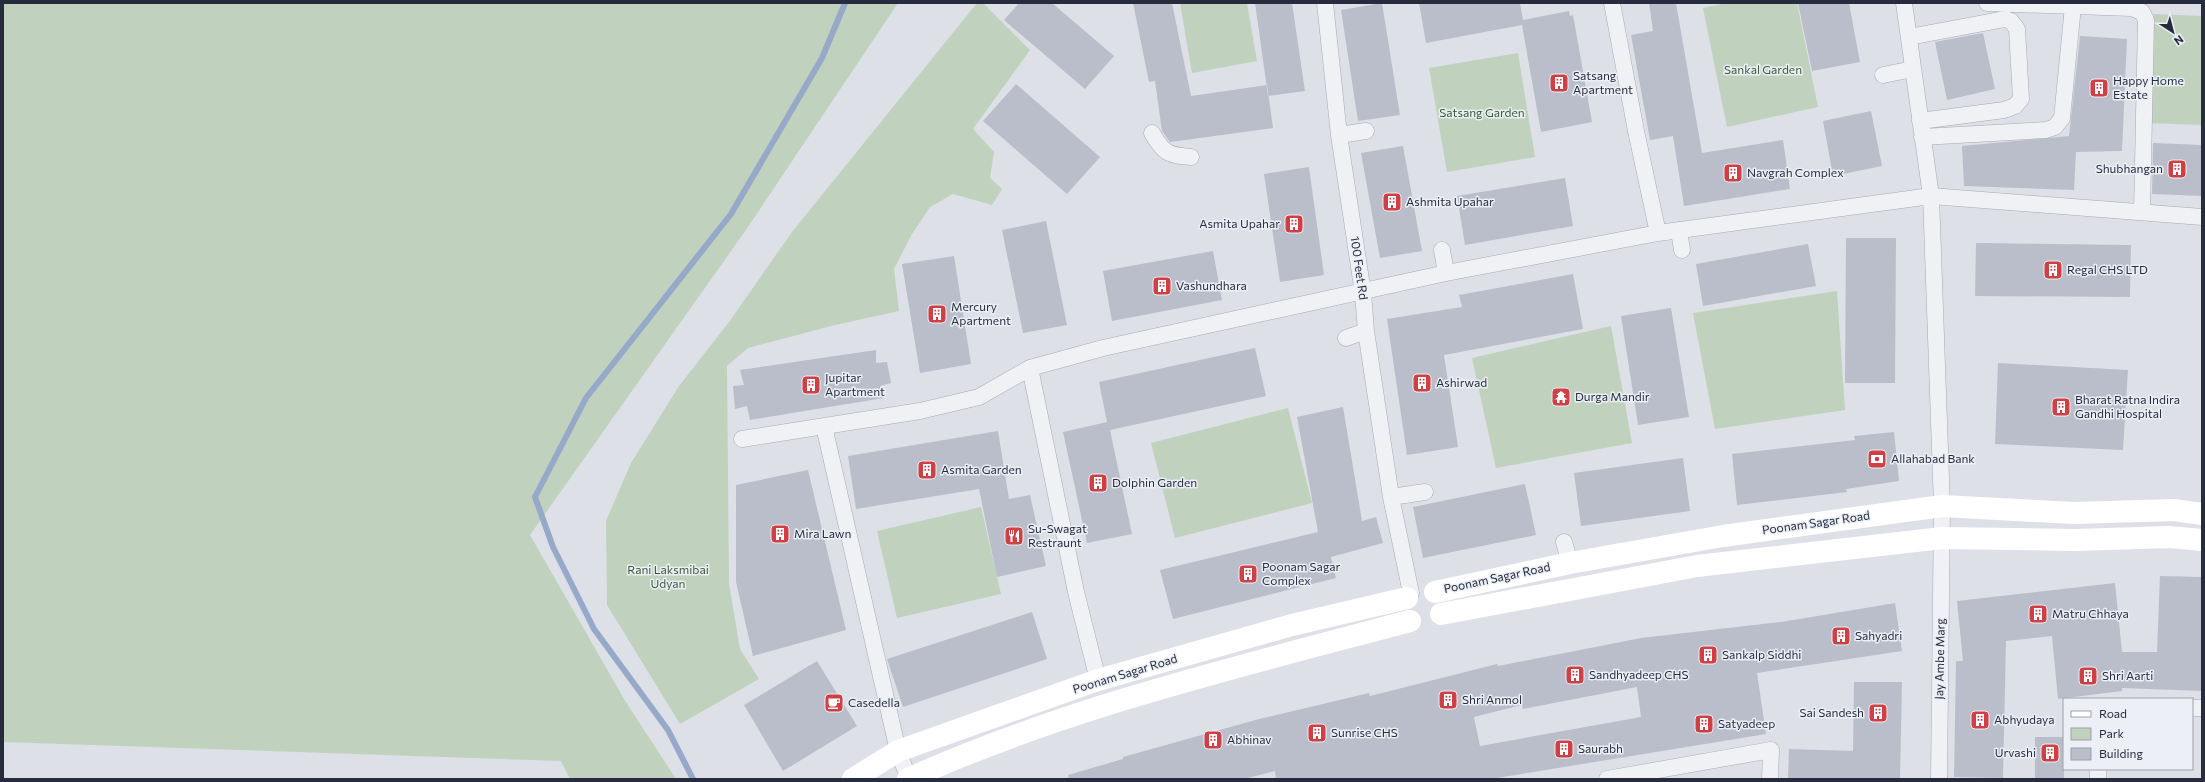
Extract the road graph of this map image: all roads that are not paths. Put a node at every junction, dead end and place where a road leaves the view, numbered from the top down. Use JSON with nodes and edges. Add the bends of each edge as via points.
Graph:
{"nodes":[{"id":1,"x":1326,"y":3,"type":"edge"},
{"id":2,"x":1612,"y":3,"type":"edge"},
{"id":3,"x":1904,"y":3,"type":"edge"},
{"id":4,"x":1987,"y":3,"type":"edge"},
{"id":5,"x":2073,"y":6,"type":"junction"},
{"id":6,"x":1909,"y":38,"type":"junction"},
{"id":7,"x":1913,"y":70,"type":"junction"},
{"id":8,"x":1883,"y":75,"type":"dead end"},
{"id":9,"x":1921,"y":129,"type":"junction"},
{"id":10,"x":1366,"y":131,"type":"dead end"},
{"id":11,"x":1152,"y":133,"type":"dead end"},
{"id":12,"x":1339,"y":135,"type":"junction"},
{"id":13,"x":1191,"y":157,"type":"dead end"},
{"id":14,"x":1931,"y":196,"type":"junction"},
{"id":15,"x":2142,"y":212,"type":"junction"},
{"id":16,"x":2202,"y":217,"type":"edge"},
{"id":17,"x":1679,"y":230,"type":"junction"},
{"id":18,"x":1658,"y":233,"type":"junction"},
{"id":19,"x":1442,"y":250,"type":"dead end"},
{"id":20,"x":1682,"y":250,"type":"dead end"},
{"id":21,"x":1446,"y":274,"type":"junction"},
{"id":22,"x":1363,"y":293,"type":"junction"},
{"id":23,"x":1366,"y":331,"type":"junction"},
{"id":24,"x":1346,"y":338,"type":"dead end"},
{"id":25,"x":1030,"y":368,"type":"junction"},
{"id":26,"x":824,"y":426,"type":"junction"},
{"id":27,"x":742,"y":439,"type":"dead end"},
{"id":28,"x":1425,"y":492,"type":"dead end"},
{"id":29,"x":1391,"y":497,"type":"junction"},
{"id":30,"x":1942,"y":506,"type":"junction"},
{"id":31,"x":2202,"y":514,"type":"edge"},
{"id":32,"x":1942,"y":538,"type":"junction"},
{"id":33,"x":2202,"y":540,"type":"edge"},
{"id":34,"x":1564,"y":542,"type":"dead end"},
{"id":35,"x":1570,"y":563,"type":"junction"},
{"id":36,"x":1435,"y":592,"type":"junction"},
{"id":37,"x":1409,"y":596,"type":"junction"},
{"id":38,"x":1441,"y":614,"type":"junction"},
{"id":39,"x":1410,"y":621,"type":"junction"},
{"id":40,"x":1098,"y":680,"type":"junction"},
{"id":41,"x":898,"y":751,"type":"junction"},
{"id":42,"x":853,"y":779,"type":"edge"},
{"id":43,"x":908,"y":779,"type":"edge"},
{"id":44,"x":1607,"y":779,"type":"edge"},
{"id":45,"x":1770,"y":779,"type":"edge"},
{"id":46,"x":1939,"y":779,"type":"edge"}],
"edges":[{"from":1,"to":12,"type":"street","name":"100 Feet Rd"},
{"from":2,"to":18,"type":"street","via":[[1629,132]]},
{"from":3,"to":6,"type":"street","name":"Jay Ambe Marg"},
{"from":4,"to":5,"type":"street"},
{"from":5,"to":9,"type":"street","via":[[2062,118],[2055,127],[2046,130]]},
{"from":5,"to":15,"type":"street","via":[[2132,8],[2142,12],[2146,20]]},
{"from":6,"to":7,"type":"street","name":"Jay Ambe Marg"},
{"from":6,"to":9,"type":"street","via":[[2005,19],[2011,21],[2017,29],[2021,99],[2015,106]]},
{"from":7,"to":8,"type":"street"},
{"from":7,"to":9,"type":"street","name":"Jay Ambe Marg"},
{"from":9,"to":14,"type":"street","name":"Jay Ambe Marg"},
{"from":10,"to":12,"type":"street"},
{"from":11,"to":13,"type":"street","via":[[1160,147],[1169,155]]},
{"from":12,"to":22,"type":"street","name":"100 Feet Rd"},
{"from":14,"to":15,"type":"street"},
{"from":14,"to":17,"type":"street"},
{"from":14,"to":30,"type":"street","name":"Jay Ambe Marg"},
{"from":15,"to":16,"type":"street"},
{"from":17,"to":18,"type":"street"},
{"from":17,"to":20,"type":"street"},
{"from":18,"to":21,"type":"street"},
{"from":19,"to":21,"type":"street"},
{"from":21,"to":22,"type":"street"},
{"from":22,"to":23,"type":"street","name":"100 Feet Rd"},
{"from":22,"to":25,"type":"street","via":[[1104,348]]},
{"from":23,"to":24,"type":"street"},
{"from":23,"to":29,"type":"street","name":"100 Feet Rd"},
{"from":25,"to":26,"type":"street","via":[[980,397],[920,411]]},
{"from":25,"to":40,"type":"street","via":[[1076,592]]},
{"from":26,"to":27,"type":"street"},
{"from":26,"to":41,"type":"street"},
{"from":28,"to":29,"type":"street"},
{"from":29,"to":37,"type":"street","name":"100 Feet Rd"},
{"from":30,"to":31,"type":"main road","name":"Poonam Sagar Road","via":[[2074,513],[2174,510]]},
{"from":30,"to":32,"type":"street","name":"Jay Ambe Marg"},
{"from":30,"to":35,"type":"main road","name":"Poonam Sagar Road","via":[[1723,536]]},
{"from":32,"to":33,"type":"main road","name":"Poonam Sagar Road","via":[[2076,540],[2169,537]]},
{"from":32,"to":38,"type":"main road","name":"Poonam Sagar Road","via":[[1697,566]]},
{"from":32,"to":46,"type":"street","name":"Jay Ambe Marg"},
{"from":34,"to":35,"type":"street"},
{"from":35,"to":36,"type":"main road","name":"Poonam Sagar Road"},
{"from":36,"to":37,"type":"main road","via":[[1423,588]]},
{"from":36,"to":38,"type":"main road","via":[[1442,602]]},
{"from":37,"to":39,"type":"main road","via":[[1405,610]]},
{"from":37,"to":40,"type":"main road","name":"Poonam Sagar Road"},
{"from":38,"to":39,"type":"main road","via":[[1434,624],[1428,626],[1415,625]]},
{"from":39,"to":43,"type":"main road","name":"Poonam Sagar Road","via":[[1086,711]]},
{"from":40,"to":41,"type":"main road","name":"Poonam Sagar Road"},
{"from":41,"to":42,"type":"main road","name":"Poonam Sagar Road"},
{"from":41,"to":43,"type":"street"},
{"from":44,"to":45,"type":"street","via":[[1771,750]]}]}
